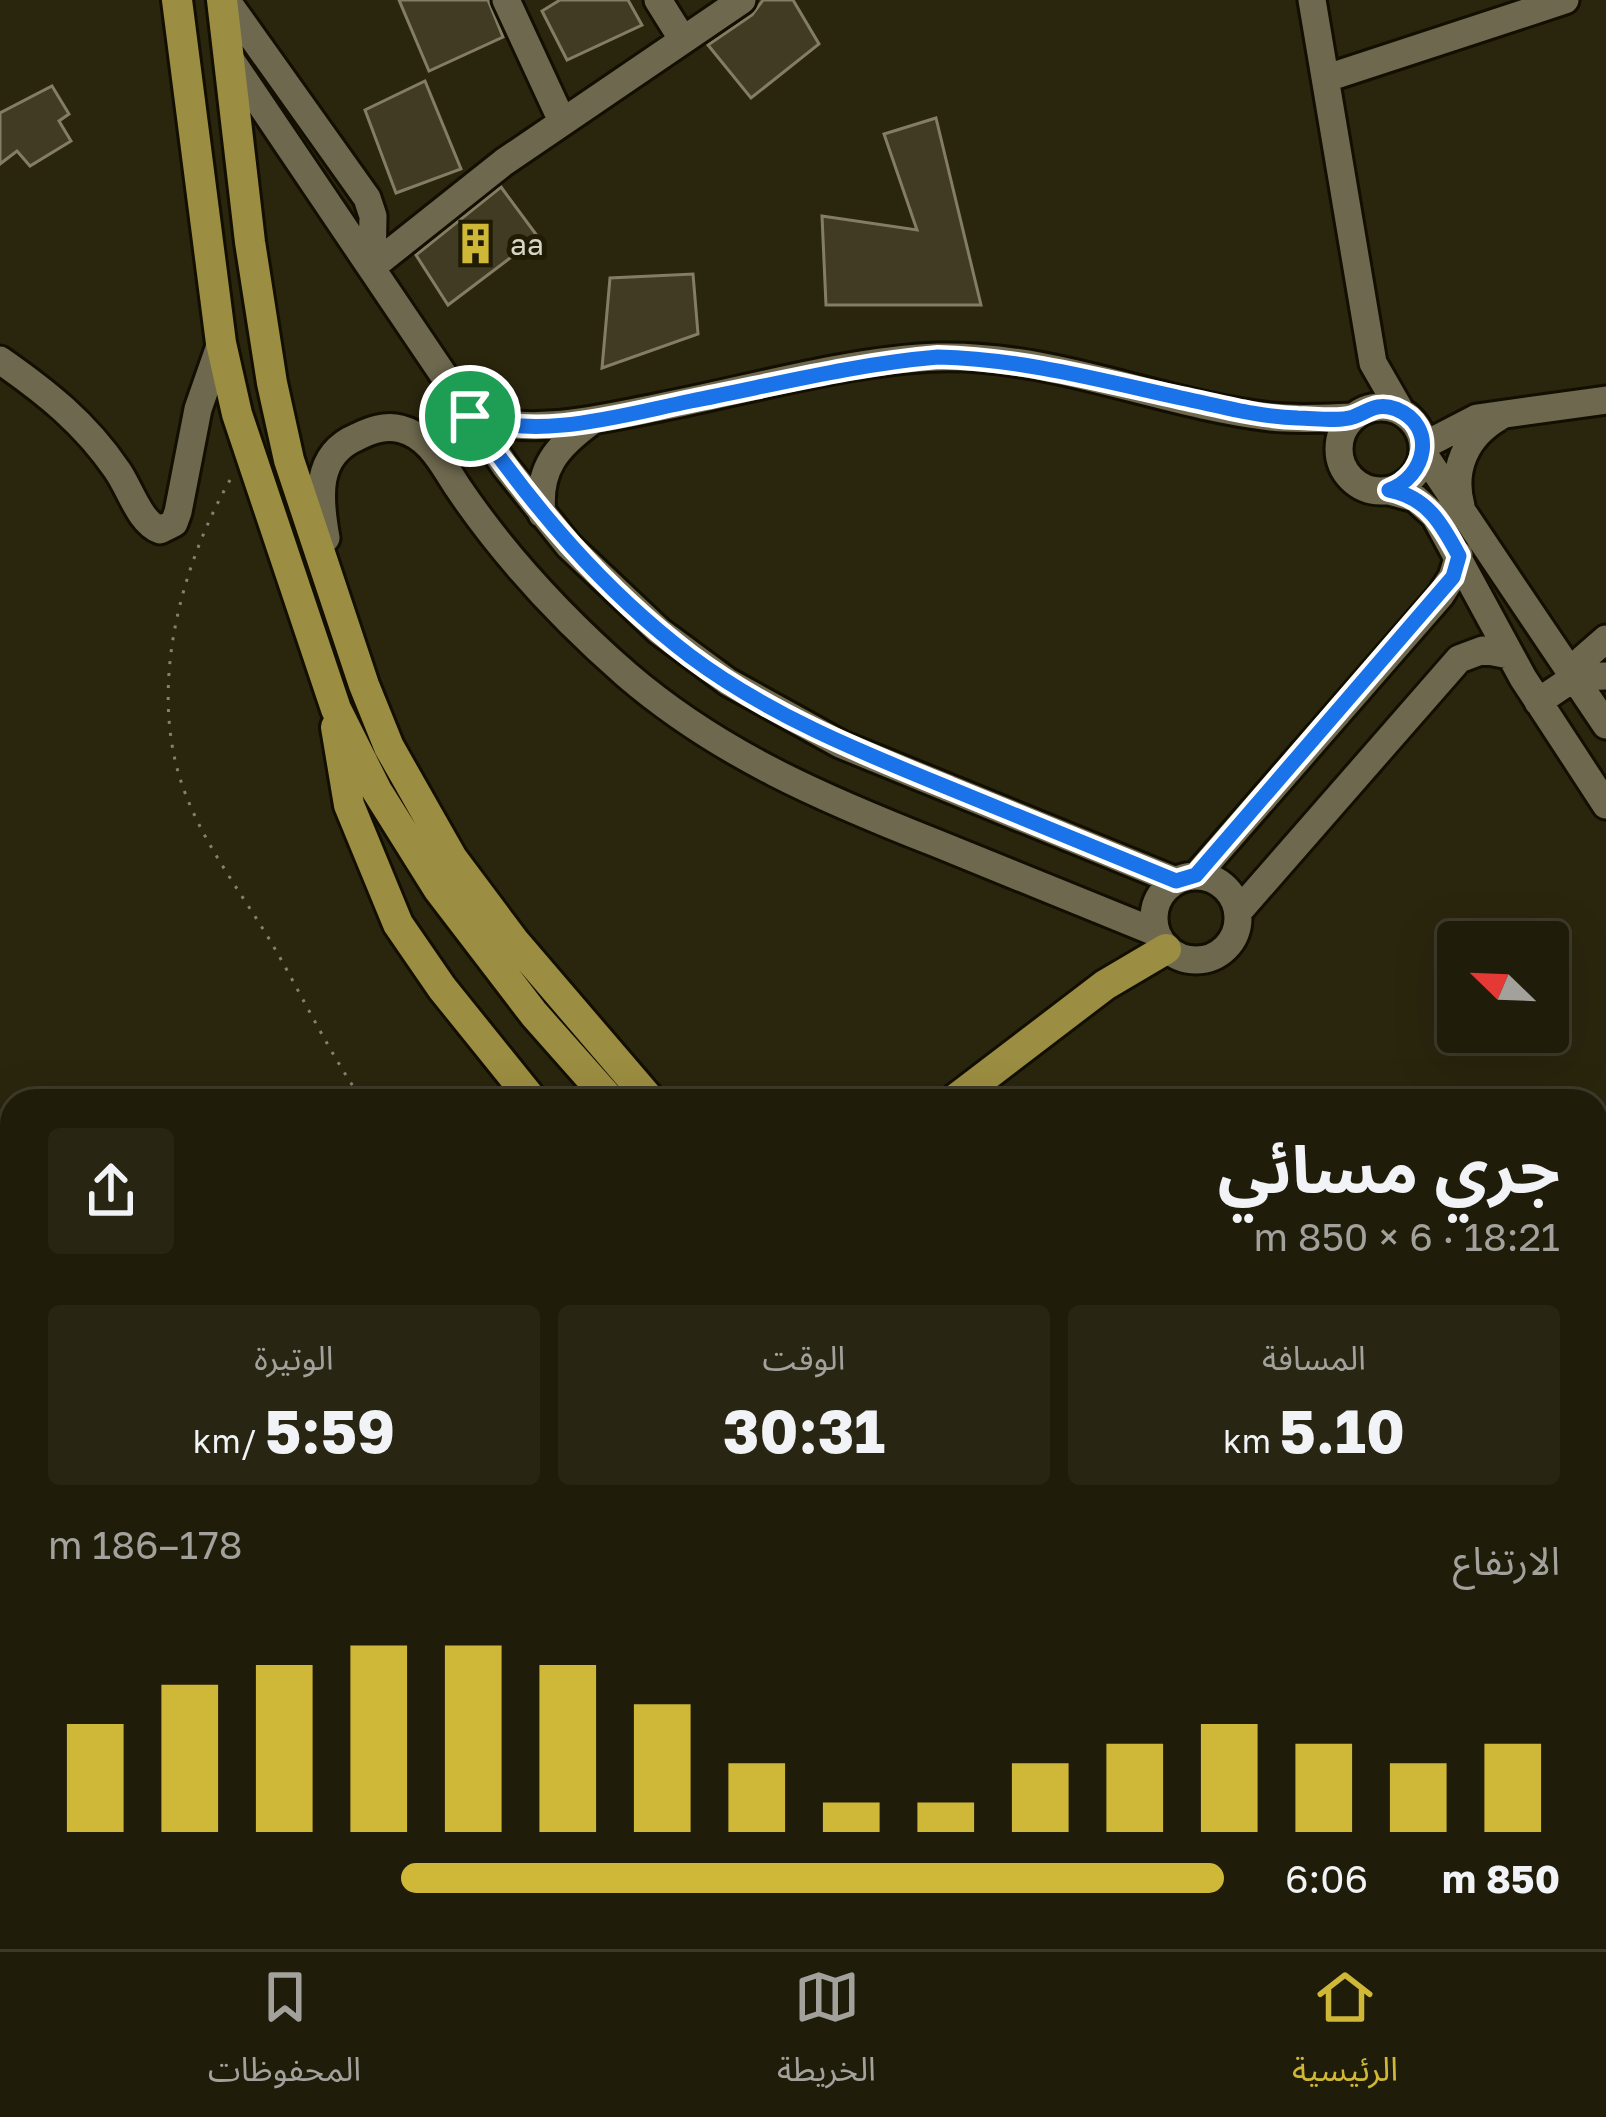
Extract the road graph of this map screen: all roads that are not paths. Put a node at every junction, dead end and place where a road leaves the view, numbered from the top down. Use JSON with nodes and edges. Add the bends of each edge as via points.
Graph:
{"nodes":[{"id":1,"x":177,"y":0,"type":"edge"},
{"id":2,"x":224,"y":0,"type":"edge"},
{"id":3,"x":506,"y":0,"type":"edge"},
{"id":4,"x":658,"y":0,"type":"edge"},
{"id":5,"x":742,"y":0,"type":"edge"},
{"id":6,"x":1312,"y":0,"type":"edge"},
{"id":7,"x":1565,"y":0,"type":"edge"},
{"id":8,"x":683,"y":40,"type":"junction"},
{"id":9,"x":226,"y":54,"type":"junction"},
{"id":10,"x":1327,"y":78,"type":"junction"},
{"id":11,"x":562,"y":121,"type":"junction"},
{"id":12,"x":250,"y":242,"type":"junction"},
{"id":13,"x":208,"y":250,"type":"junction"},
{"id":14,"x":372,"y":267,"type":"junction"},
{"id":15,"x":221,"y":343,"type":"junction"},
{"id":16,"x":0,"y":360,"type":"edge"},
{"id":17,"x":1373,"y":362,"type":"junction"},
{"id":18,"x":1606,"y":400,"type":"edge"},
{"id":19,"x":1401,"y":411,"type":"junction"},
{"id":20,"x":1510,"y":412,"type":"junction"},
{"id":21,"x":1357,"y":414,"type":"junction"},
{"id":22,"x":470,"y":416,"type":"junction"},
{"id":23,"x":1269,"y":417,"type":"junction"},
{"id":24,"x":1477,"y":418,"type":"junction"},
{"id":25,"x":592,"y":421,"type":"junction"},
{"id":26,"x":1423,"y":449,"type":"junction"},
{"id":27,"x":1339,"y":458,"type":"junction"},
{"id":28,"x":1389,"y":490,"type":"junction"},
{"id":29,"x":542,"y":514,"type":"junction"},
{"id":30,"x":1465,"y":515,"type":"junction"},
{"id":31,"x":1459,"y":556,"type":"junction"},
{"id":32,"x":329,"y":584,"type":"junction"},
{"id":33,"x":1606,"y":639,"type":"edge"},
{"id":34,"x":1509,"y":655,"type":"junction"},
{"id":35,"x":1606,"y":676,"type":"edge"},
{"id":36,"x":1575,"y":677,"type":"junction"},
{"id":37,"x":1538,"y":702,"type":"junction"},
{"id":38,"x":336,"y":709,"type":"junction"},
{"id":39,"x":1606,"y":725,"type":"edge"},
{"id":40,"x":1606,"y":806,"type":"edge"},
{"id":41,"x":1186,"y":878,"type":"junction"},
{"id":42,"x":1238,"y":911,"type":"junction"},
{"id":43,"x":1161,"y":940,"type":"junction"},
{"id":44,"x":523,"y":1089,"type":"edge"},
{"id":45,"x":600,"y":1089,"type":"edge"},
{"id":46,"x":640,"y":1089,"type":"edge"},
{"id":47,"x":970,"y":1089,"type":"edge"}],
"edges":[{"from":1,"to":13,"type":"main road"},
{"from":2,"to":9,"type":"main road"},
{"from":2,"to":14,"type":"street","via":[[367,198]]},
{"from":3,"to":11,"type":"street"},
{"from":4,"to":8,"type":"street"},
{"from":5,"to":8,"type":"street"},
{"from":6,"to":10,"type":"street"},
{"from":7,"to":10,"type":"street"},
{"from":8,"to":11,"type":"street"},
{"from":9,"to":12,"type":"main road"},
{"from":9,"to":14,"type":"street"},
{"from":10,"to":17,"type":"street"},
{"from":11,"to":14,"type":"street"},
{"from":12,"to":13,"type":"main road"},
{"from":12,"to":32,"type":"main road","via":[[289,460]]},
{"from":13,"to":15,"type":"main road"},
{"from":14,"to":22,"type":"street"},
{"from":15,"to":16,"type":"street","via":[[175,523],[160,530],[70,412]]},
{"from":15,"to":38,"type":"main road","via":[[247,451]]},
{"from":17,"to":19,"type":"street"},
{"from":17,"to":21,"type":"street"},
{"from":18,"to":20,"type":"street"},
{"from":19,"to":21,"type":"street"},
{"from":19,"to":24,"type":"street"},
{"from":19,"to":26,"type":"street"},
{"from":20,"to":24,"type":"street"},
{"from":20,"to":30,"type":"street","via":[[1479,430],[1460,461]]},
{"from":21,"to":23,"type":"street"},
{"from":21,"to":27,"type":"street"},
{"from":22,"to":25,"type":"street","via":[[507,425]]},
{"from":22,"to":29,"type":"street"},
{"from":23,"to":25,"type":"street","via":[[1046,367],[938,357]]},
{"from":23,"to":27,"type":"street"},
{"from":24,"to":26,"type":"street"},
{"from":25,"to":29,"type":"street","via":[[547,465]]},
{"from":26,"to":28,"type":"street","via":[[1412,477]]},
{"from":26,"to":30,"type":"street"},
{"from":27,"to":28,"type":"street","via":[[1363,488]]},
{"from":28,"to":31,"type":"street","via":[[1426,506]]},
{"from":29,"to":41,"type":"street","via":[[659,631],[764,705],[840,744]]},
{"from":30,"to":36,"type":"street"},
{"from":31,"to":34,"type":"street"},
{"from":31,"to":41,"type":"street","via":[[1440,596]]},
{"from":32,"to":43,"type":"street","via":[[320,493],[331,456],[373,430],[413,434],[556,608],[698,730],[816,795]]},
{"from":32,"to":46,"type":"main road","via":[[389,747],[441,840]]},
{"from":33,"to":36,"type":"street"},
{"from":34,"to":37,"type":"street"},
{"from":34,"to":42,"type":"street","via":[[1483,650],[1459,659]]},
{"from":35,"to":36,"type":"street"},
{"from":36,"to":37,"type":"street"},
{"from":36,"to":39,"type":"street"},
{"from":37,"to":40,"type":"street"},
{"from":38,"to":44,"type":"main road","via":[[346,794],[386,901],[426,968]]},
{"from":38,"to":45,"type":"main road","via":[[439,890]]},
{"from":41,"to":42,"type":"street","via":[[1219,882]]},
{"from":41,"to":43,"type":"street","via":[[1156,902]]},
{"from":42,"to":43,"type":"street","via":[[1232,941],[1209,959],[1179,958]]},
{"from":43,"to":47,"type":"main road"}]}
